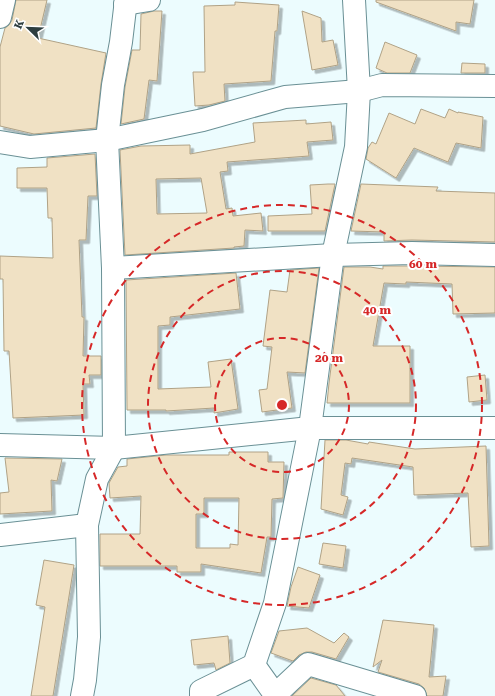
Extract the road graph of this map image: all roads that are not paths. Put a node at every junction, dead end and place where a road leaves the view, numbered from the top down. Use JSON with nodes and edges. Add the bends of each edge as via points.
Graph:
{"nodes":[{"id":1,"x":4,"y":0,"type":"edge"},
{"id":2,"x":149,"y":0,"type":"edge"},
{"id":3,"x":354,"y":0,"type":"edge"},
{"id":4,"x":126,"y":2,"type":"edge"},
{"id":5,"x":0,"y":17,"type":"edge"},
{"id":6,"x":495,"y":86,"type":"edge"},
{"id":7,"x":359,"y":91,"type":"junction"},
{"id":8,"x":107,"y":140,"type":"junction"},
{"id":9,"x":0,"y":142,"type":"edge"},
{"id":10,"x":333,"y":255,"type":"junction"},
{"id":11,"x":495,"y":255,"type":"edge"},
{"id":12,"x":113,"y":268,"type":"junction"},
{"id":13,"x":310,"y":428,"type":"junction"},
{"id":14,"x":495,"y":428,"type":"edge"},
{"id":15,"x":0,"y":445,"type":"edge"},
{"id":16,"x":114,"y":448,"type":"junction"},
{"id":17,"x":87,"y":525,"type":"junction"},
{"id":18,"x":0,"y":535,"type":"edge"},
{"id":19,"x":254,"y":665,"type":"junction"},
{"id":20,"x":82,"y":696,"type":"edge"},
{"id":21,"x":201,"y":696,"type":"edge"},
{"id":22,"x":275,"y":696,"type":"edge"},
{"id":23,"x":415,"y":696,"type":"edge"}],
"edges":[{"from":1,"to":5,"type":"street"},
{"from":2,"to":4,"type":"street"},
{"from":3,"to":7,"type":"street"},
{"from":4,"to":8,"type":"street"},
{"from":6,"to":7,"type":"street","via":[[382,85]]},
{"from":7,"to":8,"type":"street","via":[[285,97],[203,120]]},
{"from":7,"to":10,"type":"street","via":[[356,147]]},
{"from":8,"to":9,"type":"street","via":[[30,147]]},
{"from":8,"to":12,"type":"street"},
{"from":10,"to":11,"type":"street"},
{"from":10,"to":12,"type":"street"},
{"from":10,"to":13,"type":"street"},
{"from":12,"to":16,"type":"street"},
{"from":13,"to":14,"type":"street"},
{"from":13,"to":16,"type":"street"},
{"from":13,"to":19,"type":"street","via":[[275,603]]},
{"from":15,"to":16,"type":"street"},
{"from":16,"to":17,"type":"street","via":[[97,479]]},
{"from":17,"to":18,"type":"street"},
{"from":17,"to":20,"type":"street","via":[[89,637]]},
{"from":19,"to":21,"type":"street","via":[[201,691]]},
{"from":19,"to":22,"type":"street"},
{"from":22,"to":23,"type":"street","via":[[308,664]]}]}
